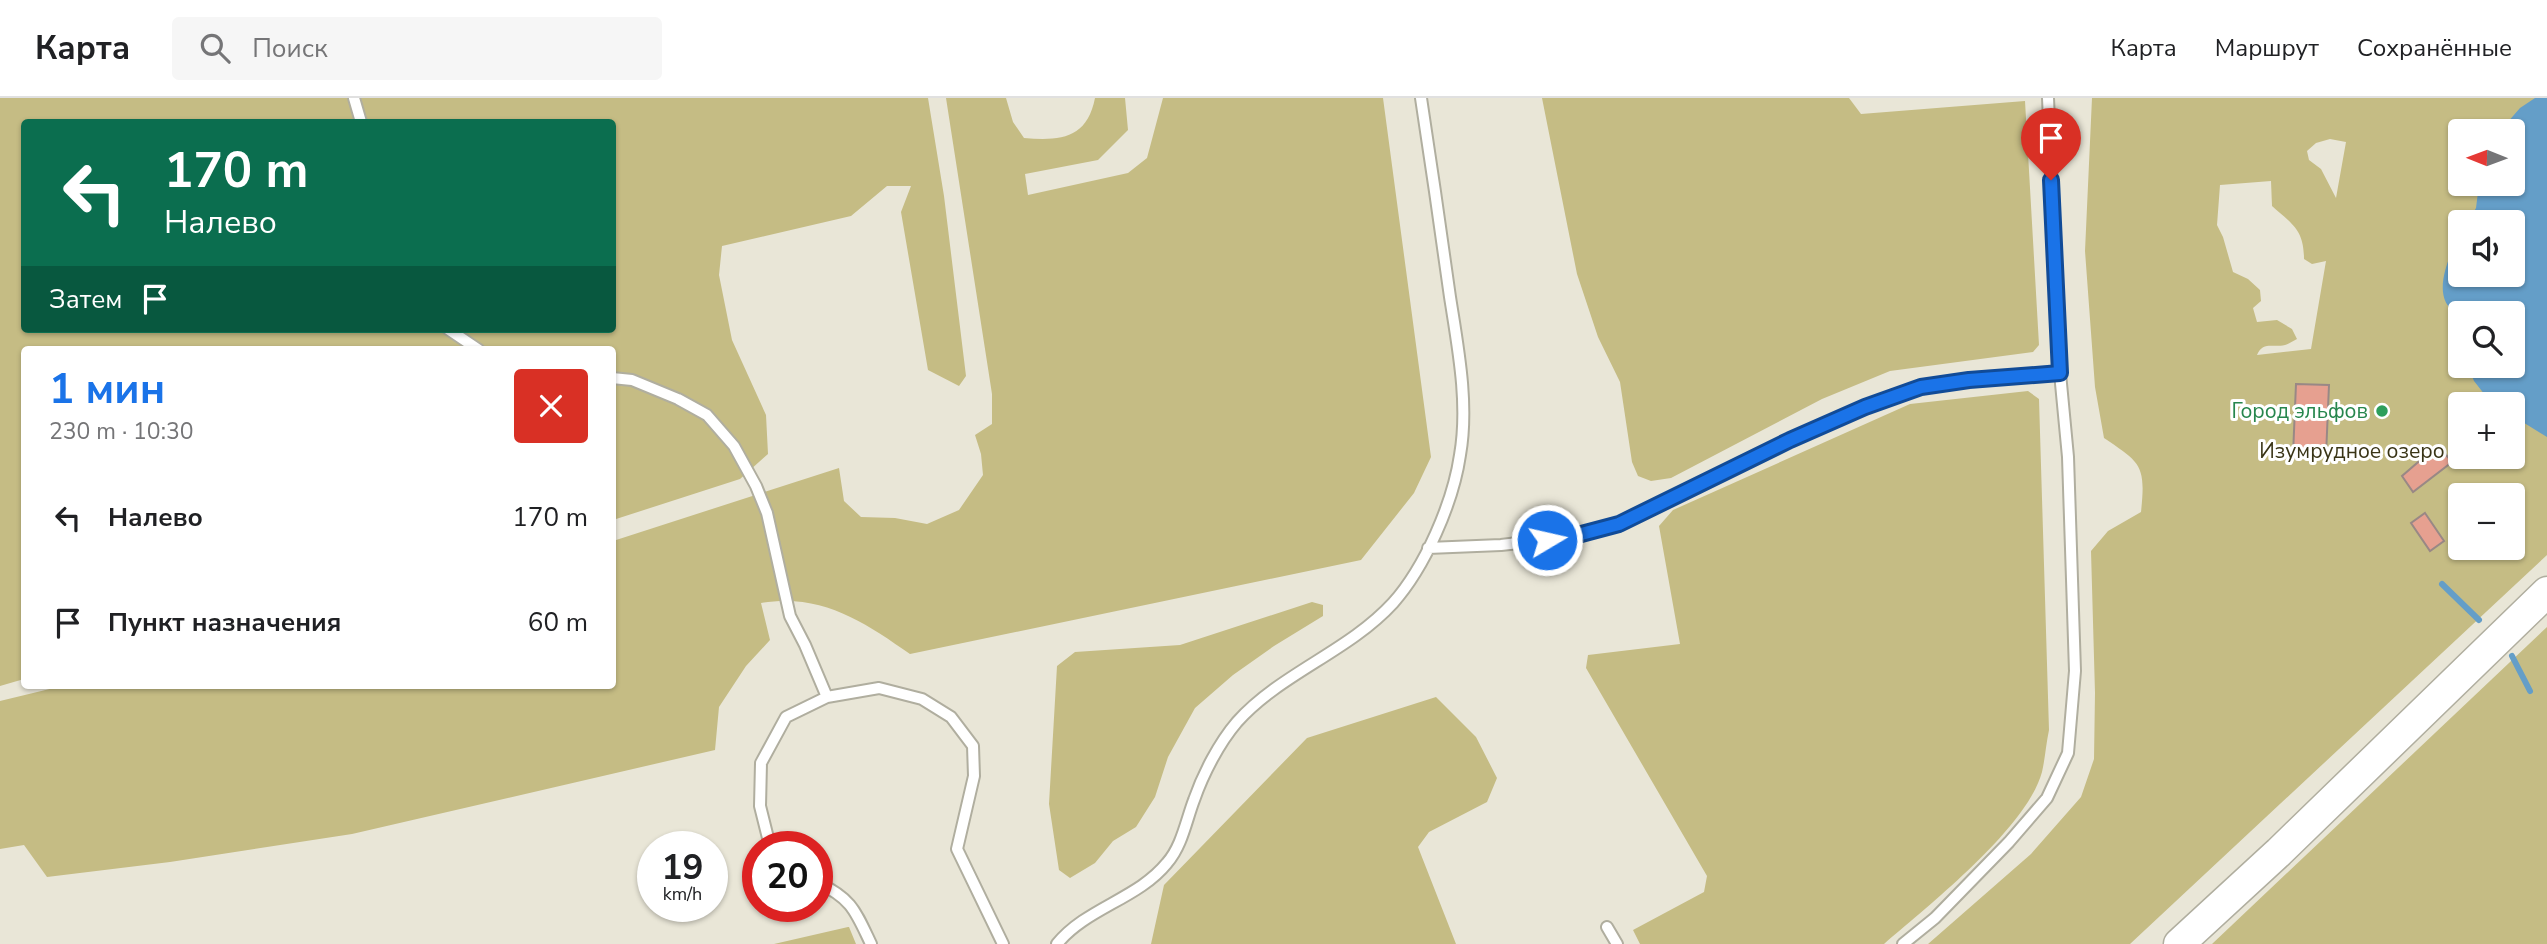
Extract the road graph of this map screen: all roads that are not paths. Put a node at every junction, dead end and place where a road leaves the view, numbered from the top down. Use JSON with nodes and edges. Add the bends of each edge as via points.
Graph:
{"nodes":[{"id":1,"x":354,"y":98,"type":"edge"},
{"id":2,"x":1422,"y":98,"type":"edge"},
{"id":3,"x":2048,"y":98,"type":"edge"},
{"id":4,"x":360,"y":119,"type":"edge"},
{"id":5,"x":454,"y":333,"type":"edge"},
{"id":6,"x":473,"y":346,"type":"edge"},
{"id":7,"x":2060,"y":373,"type":"junction"},
{"id":8,"x":616,"y":378,"type":"edge"},
{"id":9,"x":1428,"y":548,"type":"junction"},
{"id":10,"x":2547,"y":592,"type":"edge"},
{"id":11,"x":827,"y":697,"type":"junction"},
{"id":12,"x":766,"y":831,"type":"edge"},
{"id":13,"x":833,"y":889,"type":"edge"},
{"id":14,"x":1607,"y":927,"type":"dead end"},
{"id":15,"x":871,"y":944,"type":"edge"},
{"id":16,"x":1003,"y":944,"type":"edge"},
{"id":17,"x":1057,"y":944,"type":"edge"},
{"id":18,"x":1617,"y":944,"type":"edge"},
{"id":19,"x":1903,"y":944,"type":"edge"},
{"id":20,"x":2179,"y":944,"type":"edge"}],
"edges":[{"from":1,"to":4,"type":"lane"},
{"from":2,"to":9,"type":"lane","via":[[1460,365],[1463,425],[1450,498]]},
{"from":3,"to":7,"type":"lane"},
{"from":5,"to":6,"type":"lane"},
{"from":7,"to":9,"type":"lane","via":[[1921,387],[1790,440],[1619,524],[1570,537]]},
{"from":7,"to":19,"type":"lane","via":[[2068,457],[2075,671],[2068,753],[2047,798],[2009,842]]},
{"from":8,"to":11,"type":"lane","via":[[632,380],[688,404],[706,415],[734,446],[767,513],[790,617]]},
{"from":9,"to":17,"type":"lane","via":[[1394,602],[1365,629],[1276,687],[1237,722],[1210,763],[1182,838],[1168,862],[1147,883],[1117,899]]},
{"from":10,"to":20,"type":"main road"},
{"from":11,"to":12,"type":"lane","via":[[786,717],[761,763],[760,806]]},
{"from":11,"to":16,"type":"lane","via":[[879,688],[922,699],[951,717],[973,746],[974,776],[957,849]]},
{"from":13,"to":15,"type":"lane","via":[[854,908]]},
{"from":14,"to":18,"type":"lane"}]}
